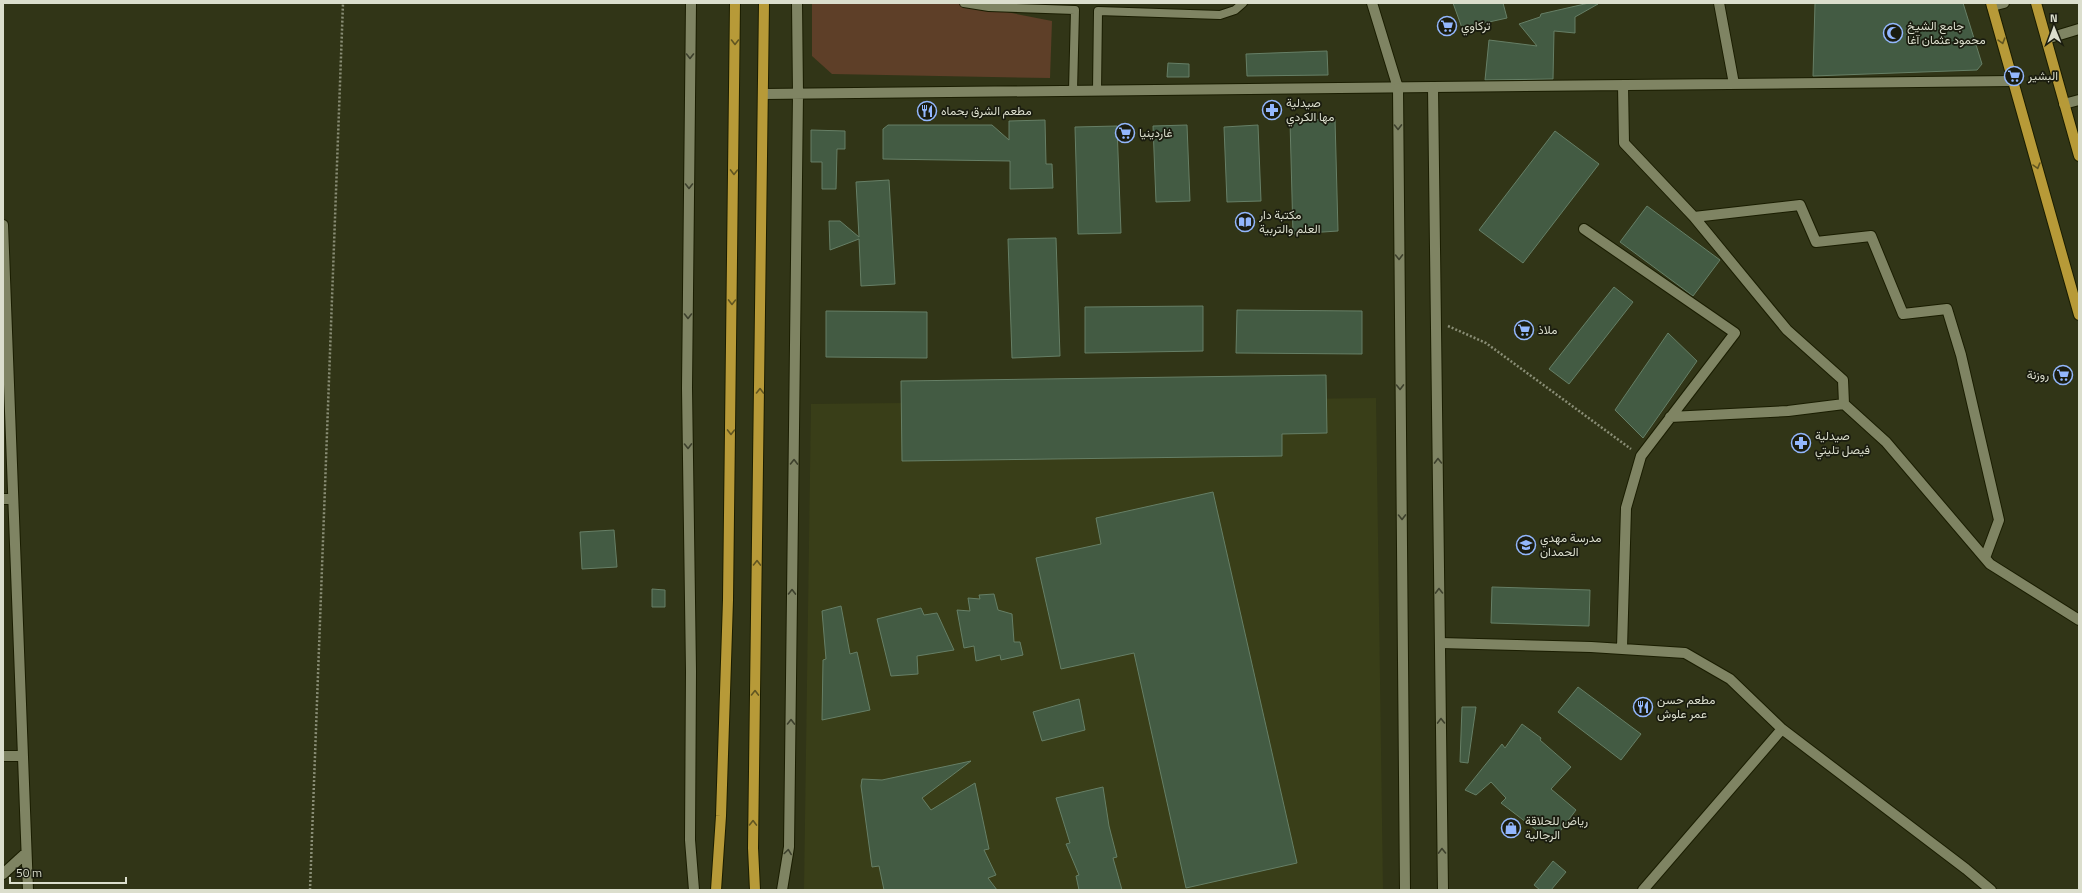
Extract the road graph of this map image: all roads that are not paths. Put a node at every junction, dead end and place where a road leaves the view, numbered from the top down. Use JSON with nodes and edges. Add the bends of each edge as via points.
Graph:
{"nodes":[{"id":1,"x":691,"y":3,"type":"edge"},
{"id":2,"x":735,"y":3,"type":"edge"},
{"id":3,"x":764,"y":3,"type":"edge"},
{"id":4,"x":797,"y":3,"type":"edge"},
{"id":5,"x":964,"y":3,"type":"edge"},
{"id":6,"x":1243,"y":3,"type":"edge"},
{"id":7,"x":1372,"y":3,"type":"edge"},
{"id":8,"x":1719,"y":3,"type":"edge"},
{"id":9,"x":2004,"y":3,"type":"edge"},
{"id":10,"x":2036,"y":3,"type":"edge"},
{"id":11,"x":1992,"y":4,"type":"edge"},
{"id":12,"x":2079,"y":29,"type":"edge"},
{"id":13,"x":2046,"y":39,"type":"junction"},
{"id":14,"x":2013,"y":81,"type":"junction"},
{"id":15,"x":1734,"y":84,"type":"junction"},
{"id":16,"x":1623,"y":85,"type":"junction"},
{"id":17,"x":1433,"y":87,"type":"junction"},
{"id":18,"x":1398,"y":88,"type":"junction"},
{"id":19,"x":1074,"y":91,"type":"junction"},
{"id":20,"x":1097,"y":91,"type":"junction"},
{"id":21,"x":764,"y":94,"type":"junction"},
{"id":22,"x":798,"y":94,"type":"junction"},
{"id":23,"x":2079,"y":100,"type":"edge"},
{"id":24,"x":2064,"y":104,"type":"junction"},
{"id":25,"x":2079,"y":156,"type":"edge"},
{"id":26,"x":1694,"y":217,"type":"junction"},
{"id":27,"x":3,"y":225,"type":"edge"},
{"id":28,"x":1584,"y":229,"type":"dead end"},
{"id":29,"x":2079,"y":315,"type":"edge"},
{"id":30,"x":1844,"y":404,"type":"junction"},
{"id":31,"x":1670,"y":417,"type":"junction"},
{"id":32,"x":8,"y":499,"type":"edge"},
{"id":33,"x":1985,"y":558,"type":"junction"},
{"id":34,"x":2079,"y":620,"type":"edge"},
{"id":35,"x":1440,"y":643,"type":"junction"},
{"id":36,"x":1622,"y":648,"type":"junction"},
{"id":37,"x":1782,"y":729,"type":"junction"},
{"id":38,"x":3,"y":756,"type":"edge"},
{"id":39,"x":23,"y":756,"type":"junction"},
{"id":40,"x":26,"y":853,"type":"junction"},
{"id":41,"x":3,"y":874,"type":"edge"},
{"id":42,"x":28,"y":890,"type":"edge"},
{"id":43,"x":694,"y":890,"type":"edge"},
{"id":44,"x":716,"y":890,"type":"edge"},
{"id":45,"x":755,"y":890,"type":"edge"},
{"id":46,"x":782,"y":890,"type":"edge"},
{"id":47,"x":1405,"y":890,"type":"edge"},
{"id":48,"x":1443,"y":890,"type":"edge"},
{"id":49,"x":1643,"y":890,"type":"edge"},
{"id":50,"x":1991,"y":890,"type":"edge"}],
"edges":[{"from":1,"to":43,"type":"street","one_way":true,"via":[[688,388],[690,840]]},
{"from":2,"to":44,"type":"main road","one_way":true,"via":[[728,600]]},
{"from":3,"to":21,"type":"main road"},
{"from":4,"to":22,"type":"street"},
{"from":5,"to":19,"type":"lane","via":[[989,7],[1075,10]]},
{"from":6,"to":20,"type":"lane","via":[[1235,10],[1220,15],[1098,11]]},
{"from":7,"to":18,"type":"street"},
{"from":8,"to":15,"type":"street"},
{"from":9,"to":11,"type":"street"},
{"from":10,"to":13,"type":"main road"},
{"from":11,"to":14,"type":"main road","one_way":true},
{"from":12,"to":13,"type":"street"},
{"from":13,"to":24,"type":"main road"},
{"from":14,"to":15,"type":"street"},
{"from":14,"to":29,"type":"main road","one_way":true},
{"from":15,"to":16,"type":"street"},
{"from":16,"to":17,"type":"street"},
{"from":16,"to":26,"type":"street","via":[[1624,143]]},
{"from":17,"to":18,"type":"street"},
{"from":35,"to":17,"type":"street","one_way":true},
{"from":18,"to":20,"type":"street"},
{"from":18,"to":47,"type":"street","one_way":true},
{"from":19,"to":20,"type":"street"},
{"from":19,"to":22,"type":"street"},
{"from":21,"to":22,"type":"street"},
{"from":45,"to":21,"type":"main road","one_way":true,"via":[[753,848]]},
{"from":46,"to":22,"type":"street","one_way":true,"via":[[790,847]]},
{"from":23,"to":24,"type":"street"},
{"from":24,"to":25,"type":"main road"},
{"from":26,"to":30,"type":"street","via":[[1787,330],[1843,380]]},
{"from":26,"to":33,"type":"street","via":[[1800,205],[1816,242],[1872,236],[1903,314],[1947,309],[1961,355],[1999,520]]},
{"from":27,"to":32,"type":"street"},
{"from":28,"to":31,"type":"street","via":[[1735,333]]},
{"from":30,"to":31,"type":"street","via":[[1788,411]]},
{"from":30,"to":33,"type":"street","via":[[1886,442]]},
{"from":31,"to":36,"type":"street","via":[[1640,456],[1626,508]]},
{"from":32,"to":39,"type":"street"},
{"from":33,"to":34,"type":"street","via":[[1990,564]]},
{"from":35,"to":36,"type":"street"},
{"from":48,"to":35,"type":"street","one_way":true},
{"from":36,"to":37,"type":"street","via":[[1686,653],[1730,679]]},
{"from":37,"to":49,"type":"street"},
{"from":37,"to":50,"type":"street","via":[[1966,868]]},
{"from":38,"to":39,"type":"street"},
{"from":39,"to":40,"type":"street"},
{"from":40,"to":41,"type":"street"},
{"from":40,"to":42,"type":"street"}]}
